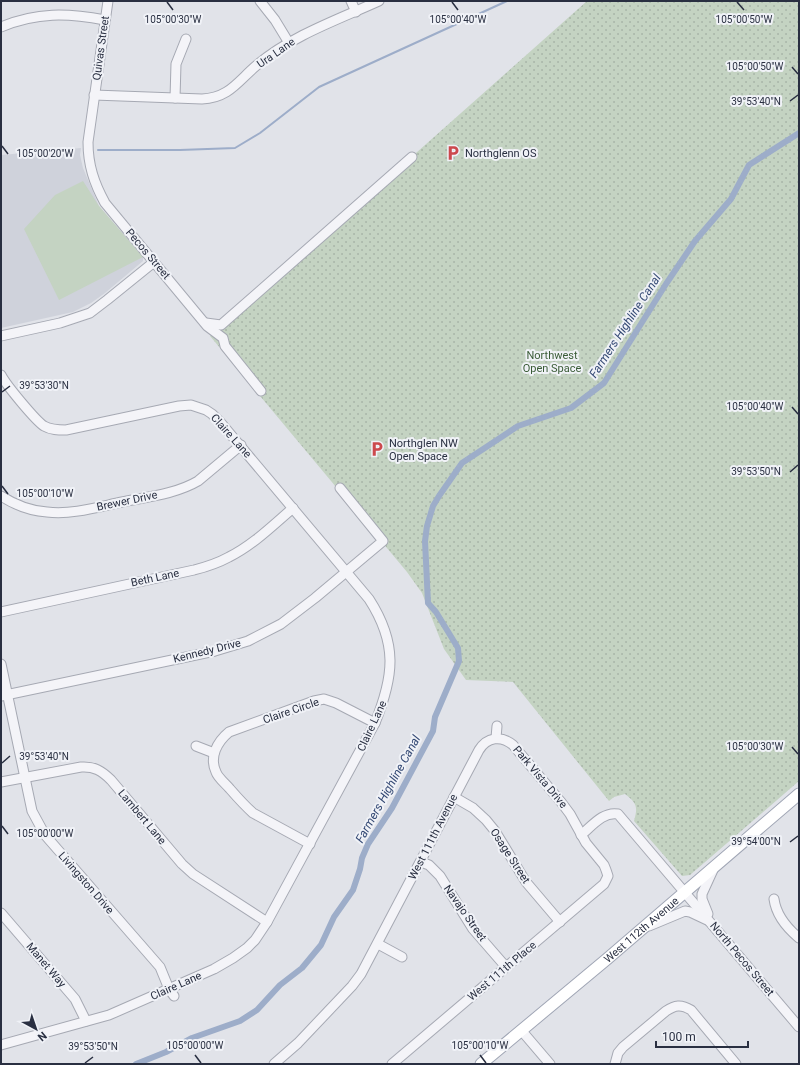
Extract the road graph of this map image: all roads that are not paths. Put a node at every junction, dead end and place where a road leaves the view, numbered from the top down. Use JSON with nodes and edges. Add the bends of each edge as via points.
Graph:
{"nodes":[{"id":1,"x":108,"y":1,"type":"edge"},
{"id":2,"x":260,"y":1,"type":"edge"},
{"id":3,"x":351,"y":1,"type":"edge"},
{"id":4,"x":379,"y":1,"type":"edge"},
{"id":5,"x":356,"y":12,"type":"junction"},
{"id":6,"x":105,"y":20,"type":"junction"},
{"id":7,"x":1,"y":27,"type":"edge"},
{"id":8,"x":186,"y":39,"type":"dead end"},
{"id":9,"x":289,"y":43,"type":"junction"},
{"id":10,"x":94,"y":95,"type":"junction"},
{"id":11,"x":175,"y":98,"type":"junction"},
{"id":12,"x":412,"y":157,"type":"dead end"},
{"id":13,"x":154,"y":262,"type":"junction"},
{"id":14,"x":206,"y":323,"type":"junction"},
{"id":15,"x":1,"y":336,"type":"edge"},
{"id":16,"x":1,"y":375,"type":"edge"},
{"id":17,"x":261,"y":391,"type":"dead end"},
{"id":18,"x":240,"y":445,"type":"junction"},
{"id":19,"x":340,"y":488,"type":"dead end"},
{"id":20,"x":1,"y":496,"type":"edge"},
{"id":21,"x":293,"y":508,"type":"junction"},
{"id":22,"x":346,"y":571,"type":"junction"},
{"id":23,"x":1,"y":612,"type":"edge"},
{"id":24,"x":1,"y":664,"type":"edge"},
{"id":25,"x":5,"y":696,"type":"edge"},
{"id":26,"x":375,"y":724,"type":"junction"},
{"id":27,"x":497,"y":726,"type":"dead end"},
{"id":28,"x":496,"y":738,"type":"junction"},
{"id":29,"x":196,"y":746,"type":"dead end"},
{"id":30,"x":214,"y":753,"type":"junction"},
{"id":31,"x":26,"y":777,"type":"junction"},
{"id":32,"x":1,"y":782,"type":"edge"},
{"id":33,"x":799,"y":794,"type":"edge"},
{"id":34,"x":454,"y":797,"type":"junction"},
{"id":35,"x":581,"y":835,"type":"junction"},
{"id":36,"x":310,"y":844,"type":"junction"},
{"id":37,"x":420,"y":862,"type":"junction"},
{"id":38,"x":714,"y":867,"type":"junction"},
{"id":39,"x":608,"y":876,"type":"joint"},
{"id":40,"x":685,"y":892,"type":"junction"},
{"id":41,"x":774,"y":899,"type":"dead end"},
{"id":42,"x":1,"y":913,"type":"edge"},
{"id":43,"x":267,"y":922,"type":"junction"},
{"id":44,"x":560,"y":922,"type":"junction"},
{"id":45,"x":711,"y":922,"type":"junction"},
{"id":46,"x":642,"y":928,"type":"junction"},
{"id":47,"x":799,"y":938,"type":"edge"},
{"id":48,"x":378,"y":944,"type":"junction"},
{"id":49,"x":402,"y":957,"type":"dead end"},
{"id":50,"x":506,"y":967,"type":"junction"},
{"id":51,"x":172,"y":992,"type":"junction"},
{"id":52,"x":86,"y":1021,"type":"junction"},
{"id":53,"x":799,"y":1027,"type":"edge"},
{"id":54,"x":521,"y":1030,"type":"junction"},
{"id":55,"x":1,"y":1045,"type":"edge"},
{"id":56,"x":274,"y":1064,"type":"edge"},
{"id":57,"x":392,"y":1064,"type":"edge"},
{"id":58,"x":481,"y":1064,"type":"edge"},
{"id":59,"x":550,"y":1064,"type":"edge"},
{"id":60,"x":614,"y":1064,"type":"edge"},
{"id":61,"x":736,"y":1064,"type":"edge"}],
"edges":[{"from":1,"to":6,"type":"street","name":"Quivas Street"},
{"from":2,"to":9,"type":"street"},
{"from":3,"to":5,"type":"street"},
{"from":4,"to":5,"type":"street","name":"Ura Lane"},
{"from":5,"to":9,"type":"street","name":"Ura Lane"},
{"from":6,"to":7,"type":"street","via":[[50,14]]},
{"from":6,"to":10,"type":"street","name":"Quivas Street"},
{"from":8,"to":11,"type":"street","via":[[176,64]]},
{"from":9,"to":11,"type":"street","name":"Ura Lane","via":[[271,54],[218,97]]},
{"from":10,"to":11,"type":"street","name":"Ura Lane"},
{"from":10,"to":13,"type":"street","name":"Pecos Street","via":[[88,155],[96,185],[106,203]]},
{"from":12,"to":14,"type":"street","via":[[221,326]]},
{"from":13,"to":14,"type":"street","name":"Pecos Street"},
{"from":13,"to":15,"type":"street","via":[[90,313],[60,323]]},
{"from":14,"to":17,"type":"street","name":"Pecos Street","via":[[223,338],[225,346]]},
{"from":16,"to":18,"type":"street","name":"Claire Lane","via":[[41,423],[52,430],[66,430],[190,405],[212,414]]},
{"from":18,"to":20,"type":"street","name":"Brewer Drive","via":[[190,486],[159,494],[56,513],[30,509]]},
{"from":18,"to":21,"type":"street","name":"Claire Lane"},
{"from":19,"to":22,"type":"street","name":"Kennedy Drive","via":[[383,541]]},
{"from":21,"to":22,"type":"street","name":"Claire Lane"},
{"from":21,"to":23,"type":"street","name":"Beth Lane","via":[[248,545],[212,565]]},
{"from":22,"to":25,"type":"street","name":"Kennedy Drive","via":[[281,624],[248,641],[215,651]]},
{"from":22,"to":26,"type":"street","name":"Claire Lane","via":[[374,607],[389,649],[389,681]]},
{"from":24,"to":25,"type":"street","name":"Livingston Drive"},
{"from":25,"to":31,"type":"street","name":"Livingston Drive"},
{"from":26,"to":30,"type":"street","name":"Claire Circle","via":[[336,703],[314,701],[229,732]]},
{"from":26,"to":36,"type":"street","name":"Claire Lane"},
{"from":27,"to":28,"type":"street"},
{"from":28,"to":34,"type":"street","name":"West 111th Avenue","via":[[482,745]]},
{"from":28,"to":35,"type":"street","name":"Park Vista Drive","via":[[513,745],[561,802]]},
{"from":29,"to":30,"type":"street"},
{"from":30,"to":36,"type":"street","via":[[216,774],[253,814]]},
{"from":31,"to":32,"type":"street","name":"Lambert Lane"},
{"from":31,"to":43,"type":"street","name":"Lambert Lane","via":[[85,767],[101,771],[182,864],[193,874]]},
{"from":31,"to":51,"type":"street","name":"Livingston Drive","via":[[32,811],[45,835],[160,967]]},
{"from":33,"to":38,"type":"main road","name":"West 112th Avenue"},
{"from":34,"to":37,"type":"street","name":"West 111th Avenue"},
{"from":34,"to":44,"type":"street","name":"Osage Street","via":[[473,808],[496,831],[526,882]]},
{"from":35,"to":39,"type":"street","name":"Park Vista Drive","via":[[604,866]]},
{"from":35,"to":40,"type":"street","name":"North Pecos Street","via":[[606,814],[618,814]]},
{"from":36,"to":43,"type":"street","name":"Claire Lane"},
{"from":37,"to":48,"type":"street","name":"West 111th Avenue"},
{"from":37,"to":50,"type":"street","name":"Navajo Street","via":[[434,869],[440,876],[473,929]]},
{"from":38,"to":40,"type":"main road","name":"West 112th Avenue"},
{"from":38,"to":45,"type":"street","via":[[702,894]]},
{"from":39,"to":44,"type":"street","name":"West 111th Place","via":[[604,884]]},
{"from":40,"to":45,"type":"street","name":"North Pecos Street"},
{"from":40,"to":46,"type":"main road","name":"West 112th Avenue"},
{"from":41,"to":47,"type":"street","via":[[777,911]]},
{"from":42,"to":52,"type":"street","name":"Manet Way","via":[[75,999]]},
{"from":43,"to":51,"type":"street","name":"Claire Lane","via":[[255,940],[233,958]]},
{"from":44,"to":50,"type":"street","name":"West 111th Place"},
{"from":45,"to":46,"type":"street","via":[[685,911]]},
{"from":45,"to":53,"type":"street","name":"North Pecos Street"},
{"from":46,"to":54,"type":"main road","name":"West 112th Avenue"},
{"from":48,"to":49,"type":"street"},
{"from":48,"to":56,"type":"street","name":"West 111th Avenue","via":[[352,986],[298,1043]]},
{"from":50,"to":57,"type":"street","name":"West 111th Place"},
{"from":51,"to":52,"type":"street","name":"Claire Lane"},
{"from":52,"to":55,"type":"street","name":"Claire Lane"},
{"from":54,"to":58,"type":"main road","name":"West 112th Avenue"},
{"from":54,"to":59,"type":"street"},
{"from":60,"to":61,"type":"street","via":[[623,1046],[672,1007],[684,1006],[691,1010]]}]}
